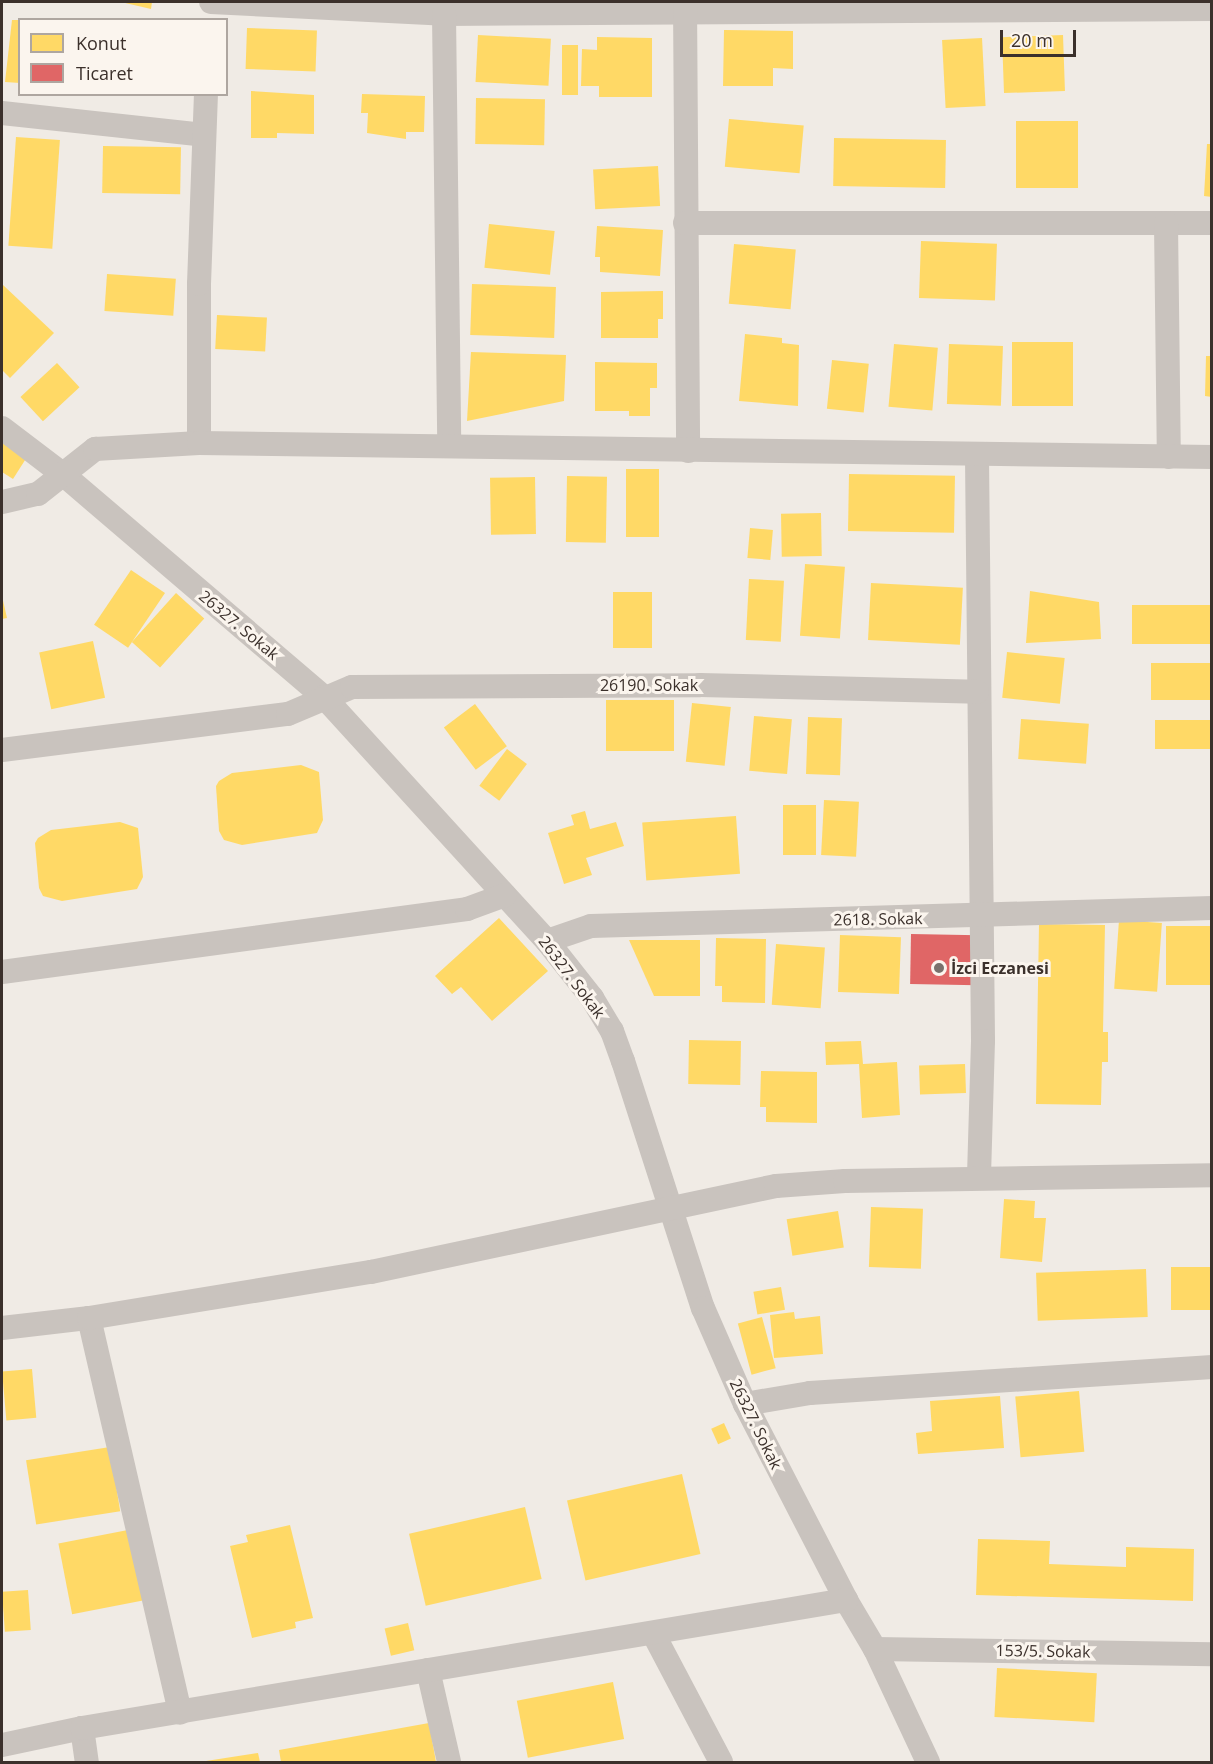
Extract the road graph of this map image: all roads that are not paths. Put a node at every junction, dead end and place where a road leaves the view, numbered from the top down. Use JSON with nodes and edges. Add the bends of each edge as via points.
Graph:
{"nodes":[{"id":1,"x":211,"y":2,"type":"edge"},
{"id":2,"x":685,"y":6,"type":"edge"},
{"id":3,"x":1212,"y":9,"type":"edge"},
{"id":4,"x":444,"y":14,"type":"junction"},
{"id":5,"x":210,"y":18,"type":"edge"},
{"id":6,"x":206,"y":96,"type":"edge"},
{"id":7,"x":2,"y":113,"type":"edge"},
{"id":8,"x":204,"y":135,"type":"junction"},
{"id":9,"x":685,"y":223,"type":"junction"},
{"id":10,"x":1166,"y":223,"type":"junction"},
{"id":11,"x":1212,"y":223,"type":"edge"},
{"id":12,"x":2,"y":428,"type":"edge"},
{"id":13,"x":199,"y":443,"type":"junction"},
{"id":14,"x":449,"y":446,"type":"junction"},
{"id":15,"x":688,"y":451,"type":"junction"},
{"id":16,"x":977,"y":457,"type":"junction"},
{"id":17,"x":1169,"y":457,"type":"junction"},
{"id":18,"x":1212,"y":457,"type":"edge"},
{"id":19,"x":65,"y":476,"type":"junction"},
{"id":20,"x":2,"y":502,"type":"edge"},
{"id":21,"x":977,"y":693,"type":"junction"},
{"id":22,"x":324,"y":697,"type":"junction"},
{"id":23,"x":2,"y":750,"type":"edge"},
{"id":24,"x":505,"y":895,"type":"junction"},
{"id":25,"x":1212,"y":908,"type":"edge"},
{"id":26,"x":982,"y":917,"type":"junction"},
{"id":27,"x":547,"y":941,"type":"junction"},
{"id":28,"x":2,"y":972,"type":"edge"},
{"id":29,"x":1212,"y":1175,"type":"edge"},
{"id":30,"x":979,"y":1178,"type":"junction"},
{"id":31,"x":667,"y":1206,"type":"junction"},
{"id":32,"x":89,"y":1318,"type":"junction"},
{"id":33,"x":2,"y":1328,"type":"edge"},
{"id":34,"x":1212,"y":1367,"type":"edge"},
{"id":35,"x":745,"y":1404,"type":"junction"},
{"id":36,"x":846,"y":1600,"type":"junction"},
{"id":37,"x":653,"y":1633,"type":"junction"},
{"id":38,"x":875,"y":1648,"type":"junction"},
{"id":39,"x":1212,"y":1654,"type":"edge"},
{"id":40,"x":428,"y":1670,"type":"junction"},
{"id":41,"x":180,"y":1713,"type":"junction"},
{"id":42,"x":82,"y":1728,"type":"junction"},
{"id":43,"x":2,"y":1745,"type":"edge"},
{"id":44,"x":87,"y":1762,"type":"edge"},
{"id":45,"x":449,"y":1762,"type":"edge"},
{"id":46,"x":721,"y":1762,"type":"edge"},
{"id":47,"x":928,"y":1762,"type":"edge"}],
"edges":[{"from":1,"to":4,"type":"street"},
{"from":1,"to":5,"type":"street"},
{"from":2,"to":3,"type":"street"},
{"from":2,"to":4,"type":"street"},
{"from":2,"to":9,"type":"street"},
{"from":4,"to":14,"type":"street"},
{"from":6,"to":8,"type":"street"},
{"from":7,"to":8,"type":"street"},
{"from":8,"to":13,"type":"street"},
{"from":9,"to":10,"type":"street"},
{"from":9,"to":15,"type":"street"},
{"from":10,"to":11,"type":"street"},
{"from":10,"to":17,"type":"street"},
{"from":12,"to":19,"type":"street","name":"26327. Sokak"},
{"from":13,"to":14,"type":"street"},
{"from":13,"to":19,"type":"street","via":[[95,449]]},
{"from":14,"to":15,"type":"street"},
{"from":15,"to":16,"type":"street"},
{"from":16,"to":17,"type":"street"},
{"from":16,"to":21,"type":"street"},
{"from":17,"to":18,"type":"street"},
{"from":19,"to":20,"type":"street","via":[[38,494]]},
{"from":19,"to":22,"type":"street","name":"26327. Sokak"},
{"from":21,"to":22,"type":"street","name":"26190. Sokak","via":[[700,685],[352,687]]},
{"from":21,"to":26,"type":"street"},
{"from":22,"to":23,"type":"street","name":"26190. Sokak","via":[[288,714]]},
{"from":22,"to":24,"type":"street","name":"26327. Sokak"},
{"from":24,"to":27,"type":"street","name":"26327. Sokak"},
{"from":24,"to":28,"type":"street","via":[[467,909]]},
{"from":25,"to":26,"type":"street","name":"2618. Sokak"},
{"from":26,"to":27,"type":"street","name":"2618. Sokak","via":[[591,926]]},
{"from":26,"to":30,"type":"street"},
{"from":27,"to":31,"type":"street","name":"26327. Sokak","via":[[592,998],[612,1032]]},
{"from":29,"to":30,"type":"street"},
{"from":30,"to":31,"type":"street","via":[[776,1186]]},
{"from":31,"to":32,"type":"street","via":[[371,1272]]},
{"from":31,"to":35,"type":"street","name":"26327. Sokak","via":[[703,1308]]},
{"from":32,"to":33,"type":"street"},
{"from":32,"to":41,"type":"street"},
{"from":34,"to":35,"type":"street","via":[[810,1393]]},
{"from":35,"to":36,"type":"street","name":"26327. Sokak"},
{"from":36,"to":37,"type":"street"},
{"from":36,"to":38,"type":"street","name":"26327. Sokak"},
{"from":37,"to":40,"type":"street"},
{"from":37,"to":46,"type":"street"},
{"from":38,"to":39,"type":"street","name":"153/5. Sokak"},
{"from":38,"to":47,"type":"street","name":"26327. Sokak"},
{"from":40,"to":41,"type":"street"},
{"from":40,"to":45,"type":"street"},
{"from":41,"to":42,"type":"street"},
{"from":42,"to":43,"type":"street"},
{"from":42,"to":44,"type":"street"}]}
